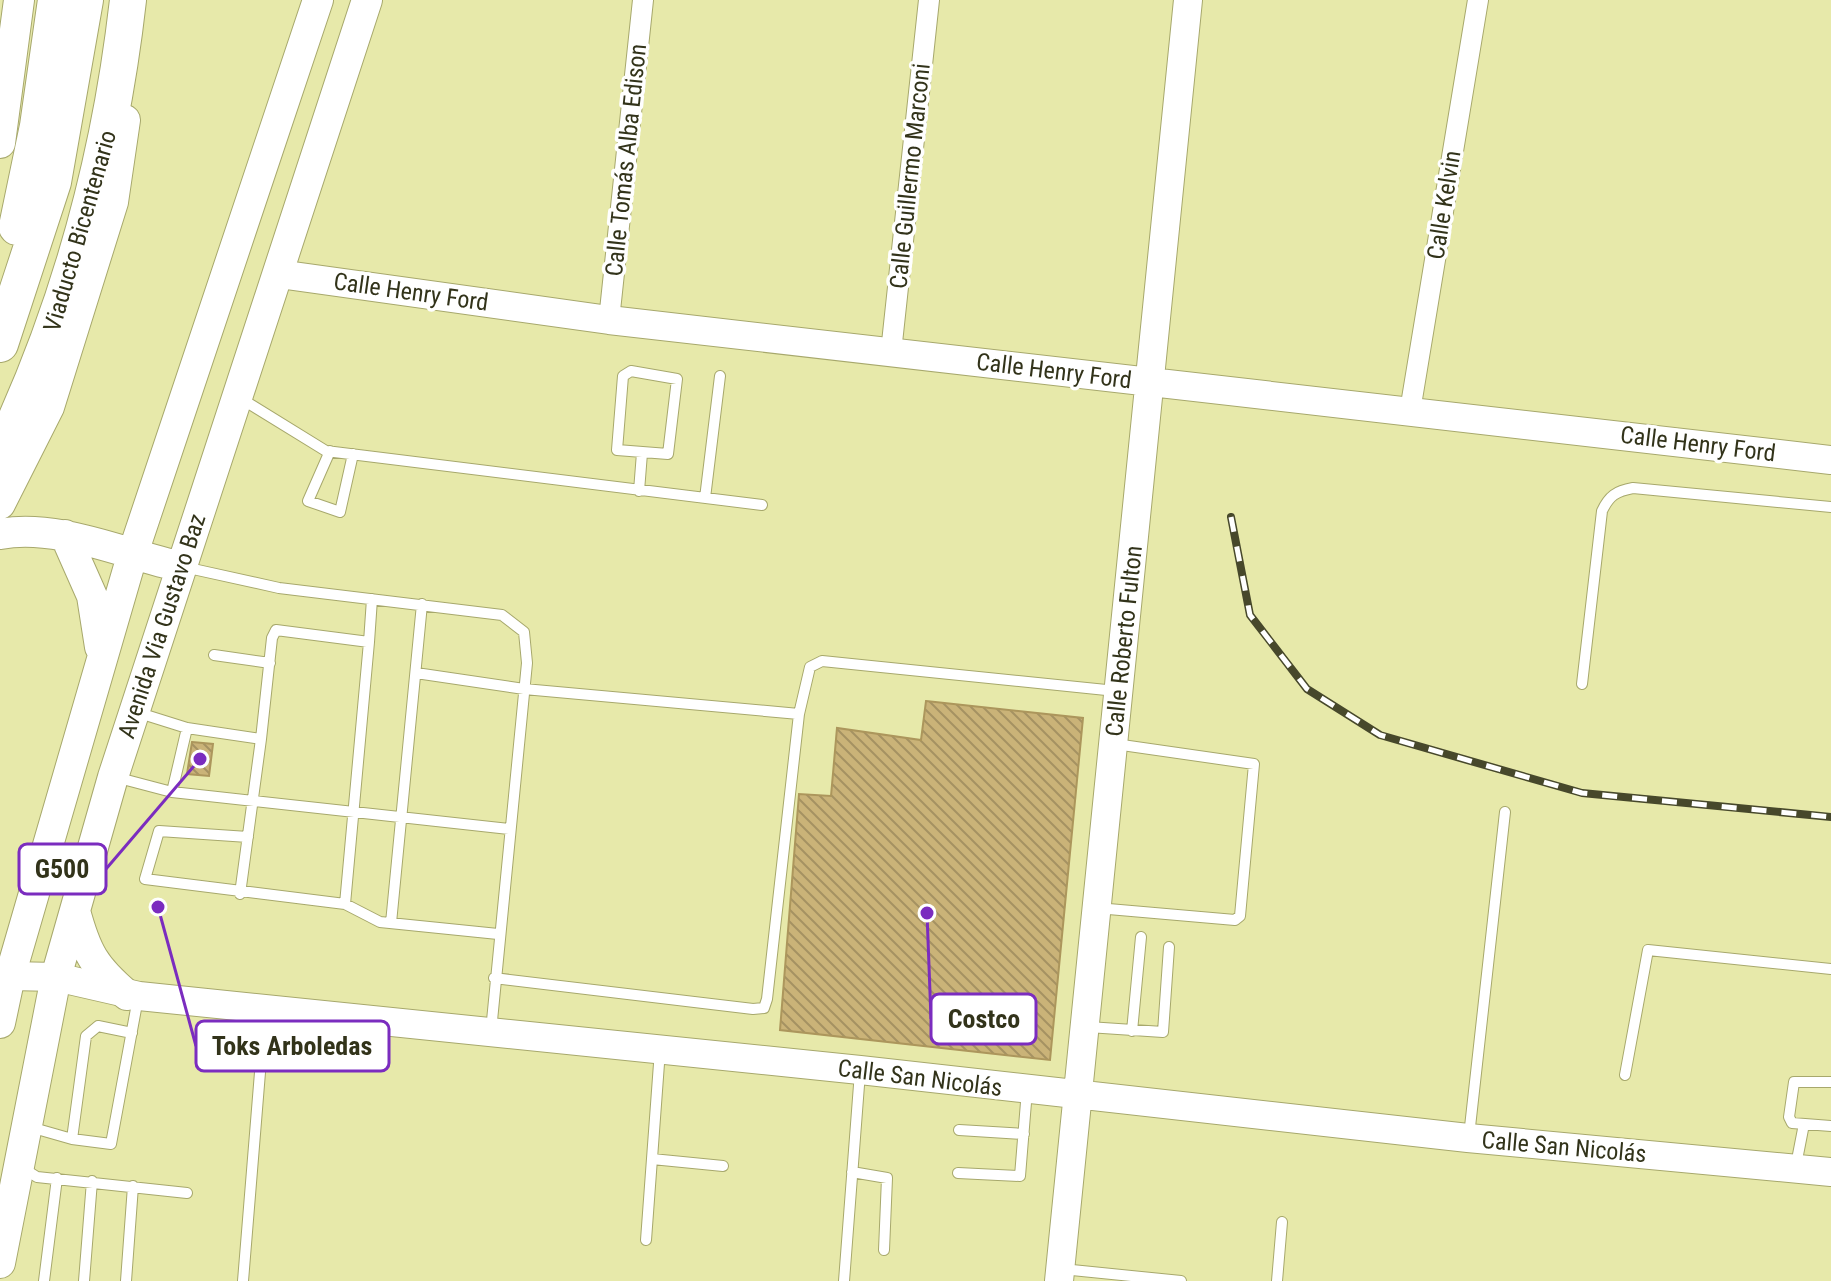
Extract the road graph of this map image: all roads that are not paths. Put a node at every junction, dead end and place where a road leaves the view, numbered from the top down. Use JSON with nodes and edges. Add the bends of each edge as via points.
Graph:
{"nodes":[{"id":1,"x":19,"y":0,"type":"edge"},
{"id":2,"x":56,"y":0,"type":"edge"},
{"id":3,"x":85,"y":0,"type":"edge"},
{"id":4,"x":128,"y":0,"type":"edge"},
{"id":5,"x":143,"y":0,"type":"edge"},
{"id":6,"x":318,"y":0,"type":"edge"},
{"id":7,"x":367,"y":0,"type":"edge"},
{"id":8,"x":643,"y":0,"type":"edge"},
{"id":9,"x":929,"y":0,"type":"edge"},
{"id":10,"x":1188,"y":0,"type":"edge"},
{"id":11,"x":1478,"y":0,"type":"edge"},
{"id":12,"x":0,"y":143,"type":"edge"},
{"id":13,"x":279,"y":274,"type":"junction"},
{"id":14,"x":0,"y":279,"type":"edge"},
{"id":15,"x":609,"y":320,"type":"junction"},
{"id":16,"x":0,"y":344,"type":"edge"},
{"id":17,"x":891,"y":352,"type":"junction"},
{"id":18,"x":720,"y":376,"type":"dead end"},
{"id":19,"x":1150,"y":382,"type":"junction"},
{"id":20,"x":238,"y":397,"type":"junction"},
{"id":21,"x":1410,"y":411,"type":"junction"},
{"id":22,"x":330,"y":451,"type":"junction"},
{"id":23,"x":642,"y":453,"type":"junction"},
{"id":24,"x":0,"y":454,"type":"edge"},
{"id":25,"x":353,"y":454,"type":"junction"},
{"id":26,"x":1831,"y":460,"type":"edge"},
{"id":27,"x":639,"y":491,"type":"junction"},
{"id":28,"x":705,"y":498,"type":"junction"},
{"id":29,"x":0,"y":504,"type":"edge"},
{"id":30,"x":762,"y":505,"type":"dead end"},
{"id":31,"x":1831,"y":507,"type":"edge"},
{"id":32,"x":0,"y":534,"type":"edge"},
{"id":33,"x":65,"y":535,"type":"junction"},
{"id":34,"x":132,"y":556,"type":"junction"},
{"id":35,"x":182,"y":567,"type":"junction"},
{"id":36,"x":372,"y":599,"type":"junction"},
{"id":37,"x":422,"y":604,"type":"junction"},
{"id":38,"x":369,"y":642,"type":"junction"},
{"id":39,"x":214,"y":655,"type":"dead end"},
{"id":40,"x":101,"y":656,"type":"junction"},
{"id":41,"x":270,"y":663,"type":"junction"},
{"id":42,"x":416,"y":673,"type":"junction"},
{"id":43,"x":1582,"y":684,"type":"dead end"},
{"id":44,"x":524,"y":689,"type":"junction"},
{"id":45,"x":1119,"y":691,"type":"junction"},
{"id":46,"x":134,"y":711,"type":"junction"},
{"id":47,"x":799,"y":714,"type":"junction"},
{"id":48,"x":187,"y":728,"type":"junction"},
{"id":49,"x":261,"y":739,"type":"junction"},
{"id":50,"x":1113,"y":744,"type":"junction"},
{"id":51,"x":113,"y":777,"type":"junction"},
{"id":52,"x":172,"y":792,"type":"junction"},
{"id":53,"x":253,"y":801,"type":"junction"},
{"id":54,"x":352,"y":811,"type":"junction"},
{"id":55,"x":1505,"y":812,"type":"dead end"},
{"id":56,"x":401,"y":817,"type":"junction"},
{"id":57,"x":509,"y":829,"type":"junction"},
{"id":58,"x":248,"y":837,"type":"junction"},
{"id":59,"x":240,"y":894,"type":"junction"},
{"id":60,"x":345,"y":904,"type":"junction"},
{"id":61,"x":74,"y":907,"type":"junction"},
{"id":62,"x":1097,"y":908,"type":"junction"},
{"id":63,"x":391,"y":923,"type":"junction"},
{"id":64,"x":498,"y":934,"type":"junction"},
{"id":65,"x":1141,"y":937,"type":"dead end"},
{"id":66,"x":1169,"y":947,"type":"dead end"},
{"id":67,"x":1831,"y":969,"type":"edge"},
{"id":68,"x":10,"y":976,"type":"junction"},
{"id":69,"x":56,"y":977,"type":"junction"},
{"id":70,"x":494,"y":978,"type":"junction"},
{"id":71,"x":133,"y":996,"type":"junction"},
{"id":72,"x":265,"y":1009,"type":"junction"},
{"id":73,"x":0,"y":1023,"type":"edge"},
{"id":74,"x":1085,"y":1027,"type":"junction"},
{"id":75,"x":491,"y":1031,"type":"junction"},
{"id":76,"x":1132,"y":1031,"type":"junction"},
{"id":77,"x":132,"y":1033,"type":"junction"},
{"id":78,"x":660,"y":1050,"type":"junction"},
{"id":79,"x":860,"y":1070,"type":"junction"},
{"id":80,"x":1625,"y":1075,"type":"dead end"},
{"id":81,"x":1831,"y":1082,"type":"edge"},
{"id":82,"x":1027,"y":1090,"type":"junction"},
{"id":83,"x":1078,"y":1096,"type":"junction"},
{"id":84,"x":1804,"y":1124,"type":"junction"},
{"id":85,"x":27,"y":1126,"type":"junction"},
{"id":86,"x":1831,"y":1126,"type":"edge"},
{"id":87,"x":959,"y":1130,"type":"dead end"},
{"id":88,"x":1024,"y":1134,"type":"junction"},
{"id":89,"x":1468,"y":1138,"type":"junction"},
{"id":90,"x":72,"y":1139,"type":"junction"},
{"id":91,"x":652,"y":1159,"type":"junction"},
{"id":92,"x":19,"y":1166,"type":"junction"},
{"id":93,"x":723,"y":1166,"type":"dead end"},
{"id":94,"x":1796,"y":1169,"type":"junction"},
{"id":95,"x":852,"y":1172,"type":"junction"},
{"id":96,"x":1831,"y":1172,"type":"edge"},
{"id":97,"x":958,"y":1173,"type":"dead end"},
{"id":98,"x":57,"y":1178,"type":"junction"},
{"id":99,"x":92,"y":1181,"type":"junction"},
{"id":100,"x":133,"y":1186,"type":"junction"},
{"id":101,"x":187,"y":1193,"type":"dead end"},
{"id":102,"x":1282,"y":1222,"type":"dead end"},
{"id":103,"x":646,"y":1240,"type":"dead end"},
{"id":104,"x":884,"y":1250,"type":"dead end"},
{"id":105,"x":0,"y":1263,"type":"edge"},
{"id":106,"x":1060,"y":1275,"type":"edge"},
{"id":107,"x":44,"y":1281,"type":"edge"},
{"id":108,"x":84,"y":1281,"type":"edge"},
{"id":109,"x":126,"y":1281,"type":"edge"},
{"id":110,"x":243,"y":1281,"type":"edge"},
{"id":111,"x":844,"y":1281,"type":"edge"},
{"id":112,"x":1181,"y":1281,"type":"edge"},
{"id":113,"x":1277,"y":1281,"type":"edge"}],
"edges":[{"from":1,"to":12,"type":"main road"},
{"from":2,"to":14,"type":"highway","via":[[16,237]]},
{"from":3,"to":16,"type":"highway","via":[[53,182]]},
{"from":4,"to":24,"type":"highway","name":"Viaducto Bicentenario","via":[[99,180],[57,320]]},
{"from":5,"to":29,"type":"main road","via":[[113,202],[49,407]]},
{"from":6,"to":34,"type":"main road","name":"Avenida Via Gustavo Baz"},
{"from":7,"to":13,"type":"main road","name":"Avenida Via Gustavo Baz"},
{"from":8,"to":15,"type":"street","name":"Calle Tomás Alba Edison"},
{"from":9,"to":17,"type":"street","name":"Calle Guillermo Marconi"},
{"from":10,"to":19,"type":"street","name":"Calle Roberto Fulton"},
{"from":11,"to":21,"type":"street","name":"Calle Kelvin"},
{"from":13,"to":15,"type":"street","name":"Calle Henry Ford"},
{"from":13,"to":20,"type":"main road","name":"Avenida Via Gustavo Baz"},
{"from":15,"to":17,"type":"street","name":"Calle Henry Ford"},
{"from":17,"to":19,"type":"street","name":"Calle Henry Ford"},
{"from":18,"to":28,"type":"lane"},
{"from":19,"to":21,"type":"street","name":"Calle Henry Ford"},
{"from":19,"to":45,"type":"street","name":"Calle Roberto Fulton"},
{"from":20,"to":22,"type":"lane"},
{"from":20,"to":35,"type":"main road","name":"Avenida Via Gustavo Baz"},
{"from":21,"to":26,"type":"street","name":"Calle Henry Ford"},
{"from":22,"to":25,"type":"lane"},
{"from":22,"to":25,"type":"lane","via":[[308,501],[340,512]]},
{"from":23,"to":23,"type":"lane","via":[[663,455],[670,449],[678,385],[671,376],[631,371],[623,376],[616,446]]},
{"from":23,"to":27,"type":"lane"},
{"from":25,"to":27,"type":"lane"},
{"from":27,"to":28,"type":"lane"},
{"from":28,"to":30,"type":"lane"},
{"from":31,"to":43,"type":"lane","via":[[1633,488],[1619,491],[1602,511]]},
{"from":32,"to":33,"type":"main road","via":[[29,530]]},
{"from":33,"to":34,"type":"main road"},
{"from":33,"to":40,"type":"main road","via":[[92,596]]},
{"from":34,"to":35,"type":"main road"},
{"from":34,"to":40,"type":"main road","name":"Avenida Via Gustavo Baz"},
{"from":35,"to":36,"type":"lane","via":[[279,588]]},
{"from":35,"to":46,"type":"main road","name":"Avenida Via Gustavo Baz"},
{"from":36,"to":37,"type":"lane"},
{"from":36,"to":38,"type":"lane"},
{"from":37,"to":42,"type":"lane"},
{"from":37,"to":44,"type":"lane","via":[[502,615],[524,632]]},
{"from":38,"to":41,"type":"lane","via":[[276,630]]},
{"from":38,"to":54,"type":"lane"},
{"from":39,"to":41,"type":"lane"},
{"from":40,"to":68,"type":"main road","name":"Avenida Via Gustavo Baz"},
{"from":41,"to":49,"type":"lane"},
{"from":42,"to":44,"type":"lane"},
{"from":42,"to":56,"type":"lane"},
{"from":44,"to":47,"type":"lane"},
{"from":44,"to":57,"type":"lane"},
{"from":45,"to":47,"type":"lane","via":[[822,661],[810,667]]},
{"from":45,"to":50,"type":"street","name":"Calle Roberto Fulton"},
{"from":46,"to":48,"type":"lane"},
{"from":46,"to":51,"type":"main road","name":"Avenida Via Gustavo Baz"},
{"from":47,"to":70,"type":"lane","via":[[764,1008]]},
{"from":48,"to":49,"type":"lane"},
{"from":48,"to":52,"type":"lane"},
{"from":49,"to":53,"type":"lane"},
{"from":50,"to":62,"type":"street","name":"Calle Roberto Fulton"},
{"from":50,"to":62,"type":"lane","via":[[1245,760],[1254,764],[1254,787],[1239,919]]},
{"from":51,"to":52,"type":"lane"},
{"from":51,"to":61,"type":"main road","name":"Avenida Via Gustavo Baz"},
{"from":52,"to":53,"type":"lane"},
{"from":53,"to":54,"type":"lane"},
{"from":53,"to":58,"type":"lane"},
{"from":54,"to":56,"type":"lane"},
{"from":54,"to":60,"type":"lane"},
{"from":55,"to":89,"type":"lane"},
{"from":56,"to":57,"type":"lane"},
{"from":56,"to":63,"type":"lane"},
{"from":57,"to":64,"type":"lane"},
{"from":58,"to":59,"type":"lane"},
{"from":58,"to":59,"type":"lane","via":[[159,831],[145,873],[149,882]]},
{"from":59,"to":60,"type":"lane"},
{"from":60,"to":63,"type":"lane"},
{"from":61,"to":69,"type":"main road","name":"Avenida Via Gustavo Baz"},
{"from":61,"to":71,"type":"main road","via":[[100,972]]},
{"from":62,"to":74,"type":"street","name":"Calle Roberto Fulton"},
{"from":63,"to":64,"type":"lane"},
{"from":64,"to":70,"type":"lane"},
{"from":65,"to":76,"type":"lane"},
{"from":66,"to":76,"type":"lane","via":[[1165,1028],[1158,1034]]},
{"from":67,"to":80,"type":"lane","via":[[1648,950]]},
{"from":68,"to":69,"type":"street","name":"Calle San Nicolás"},
{"from":68,"to":73,"type":"main road","name":"Avenida Via Gustavo Baz"},
{"from":69,"to":71,"type":"street","name":"Calle San Nicolás"},
{"from":69,"to":85,"type":"main road","name":"Avenida Via Gustavo Baz"},
{"from":70,"to":75,"type":"lane"},
{"from":71,"to":72,"type":"street","name":"Calle San Nicolás"},
{"from":71,"to":77,"type":"lane"},
{"from":72,"to":75,"type":"street","name":"Calle San Nicolás"},
{"from":72,"to":110,"type":"lane"},
{"from":74,"to":76,"type":"lane"},
{"from":74,"to":83,"type":"street","name":"Calle Roberto Fulton"},
{"from":75,"to":78,"type":"street","name":"Calle San Nicolás"},
{"from":77,"to":90,"type":"lane","via":[[111,1144]]},
{"from":77,"to":90,"type":"lane","via":[[98,1026],[86,1036]]},
{"from":78,"to":79,"type":"street","name":"Calle San Nicolás"},
{"from":78,"to":91,"type":"lane"},
{"from":79,"to":82,"type":"street","name":"Calle San Nicolás"},
{"from":79,"to":95,"type":"lane"},
{"from":81,"to":84,"type":"lane","via":[[1794,1082],[1789,1121]]},
{"from":82,"to":83,"type":"street","name":"Calle San Nicolás"},
{"from":82,"to":88,"type":"lane"},
{"from":83,"to":89,"type":"street","name":"Calle San Nicolás"},
{"from":83,"to":106,"type":"street","name":"Calle Roberto Fulton"},
{"from":84,"to":86,"type":"lane"},
{"from":84,"to":94,"type":"lane"},
{"from":85,"to":90,"type":"lane"},
{"from":85,"to":92,"type":"main road","name":"Avenida Via Gustavo Baz"},
{"from":87,"to":88,"type":"lane"},
{"from":88,"to":97,"type":"lane","via":[[1020,1176]]},
{"from":89,"to":94,"type":"street","name":"Calle San Nicolás"},
{"from":91,"to":93,"type":"lane"},
{"from":91,"to":103,"type":"lane"},
{"from":92,"to":98,"type":"lane","via":[[37,1177]]},
{"from":92,"to":105,"type":"main road","name":"Avenida Via Gustavo Baz"},
{"from":94,"to":96,"type":"street","name":"Calle San Nicolás"},
{"from":95,"to":104,"type":"lane","via":[[887,1178]]},
{"from":95,"to":111,"type":"lane"},
{"from":98,"to":99,"type":"lane"},
{"from":98,"to":107,"type":"lane"},
{"from":99,"to":100,"type":"lane"},
{"from":99,"to":108,"type":"lane"},
{"from":100,"to":101,"type":"lane"},
{"from":100,"to":109,"type":"lane"},
{"from":102,"to":113,"type":"lane"},
{"from":106,"to":112,"type":"lane"}]}
